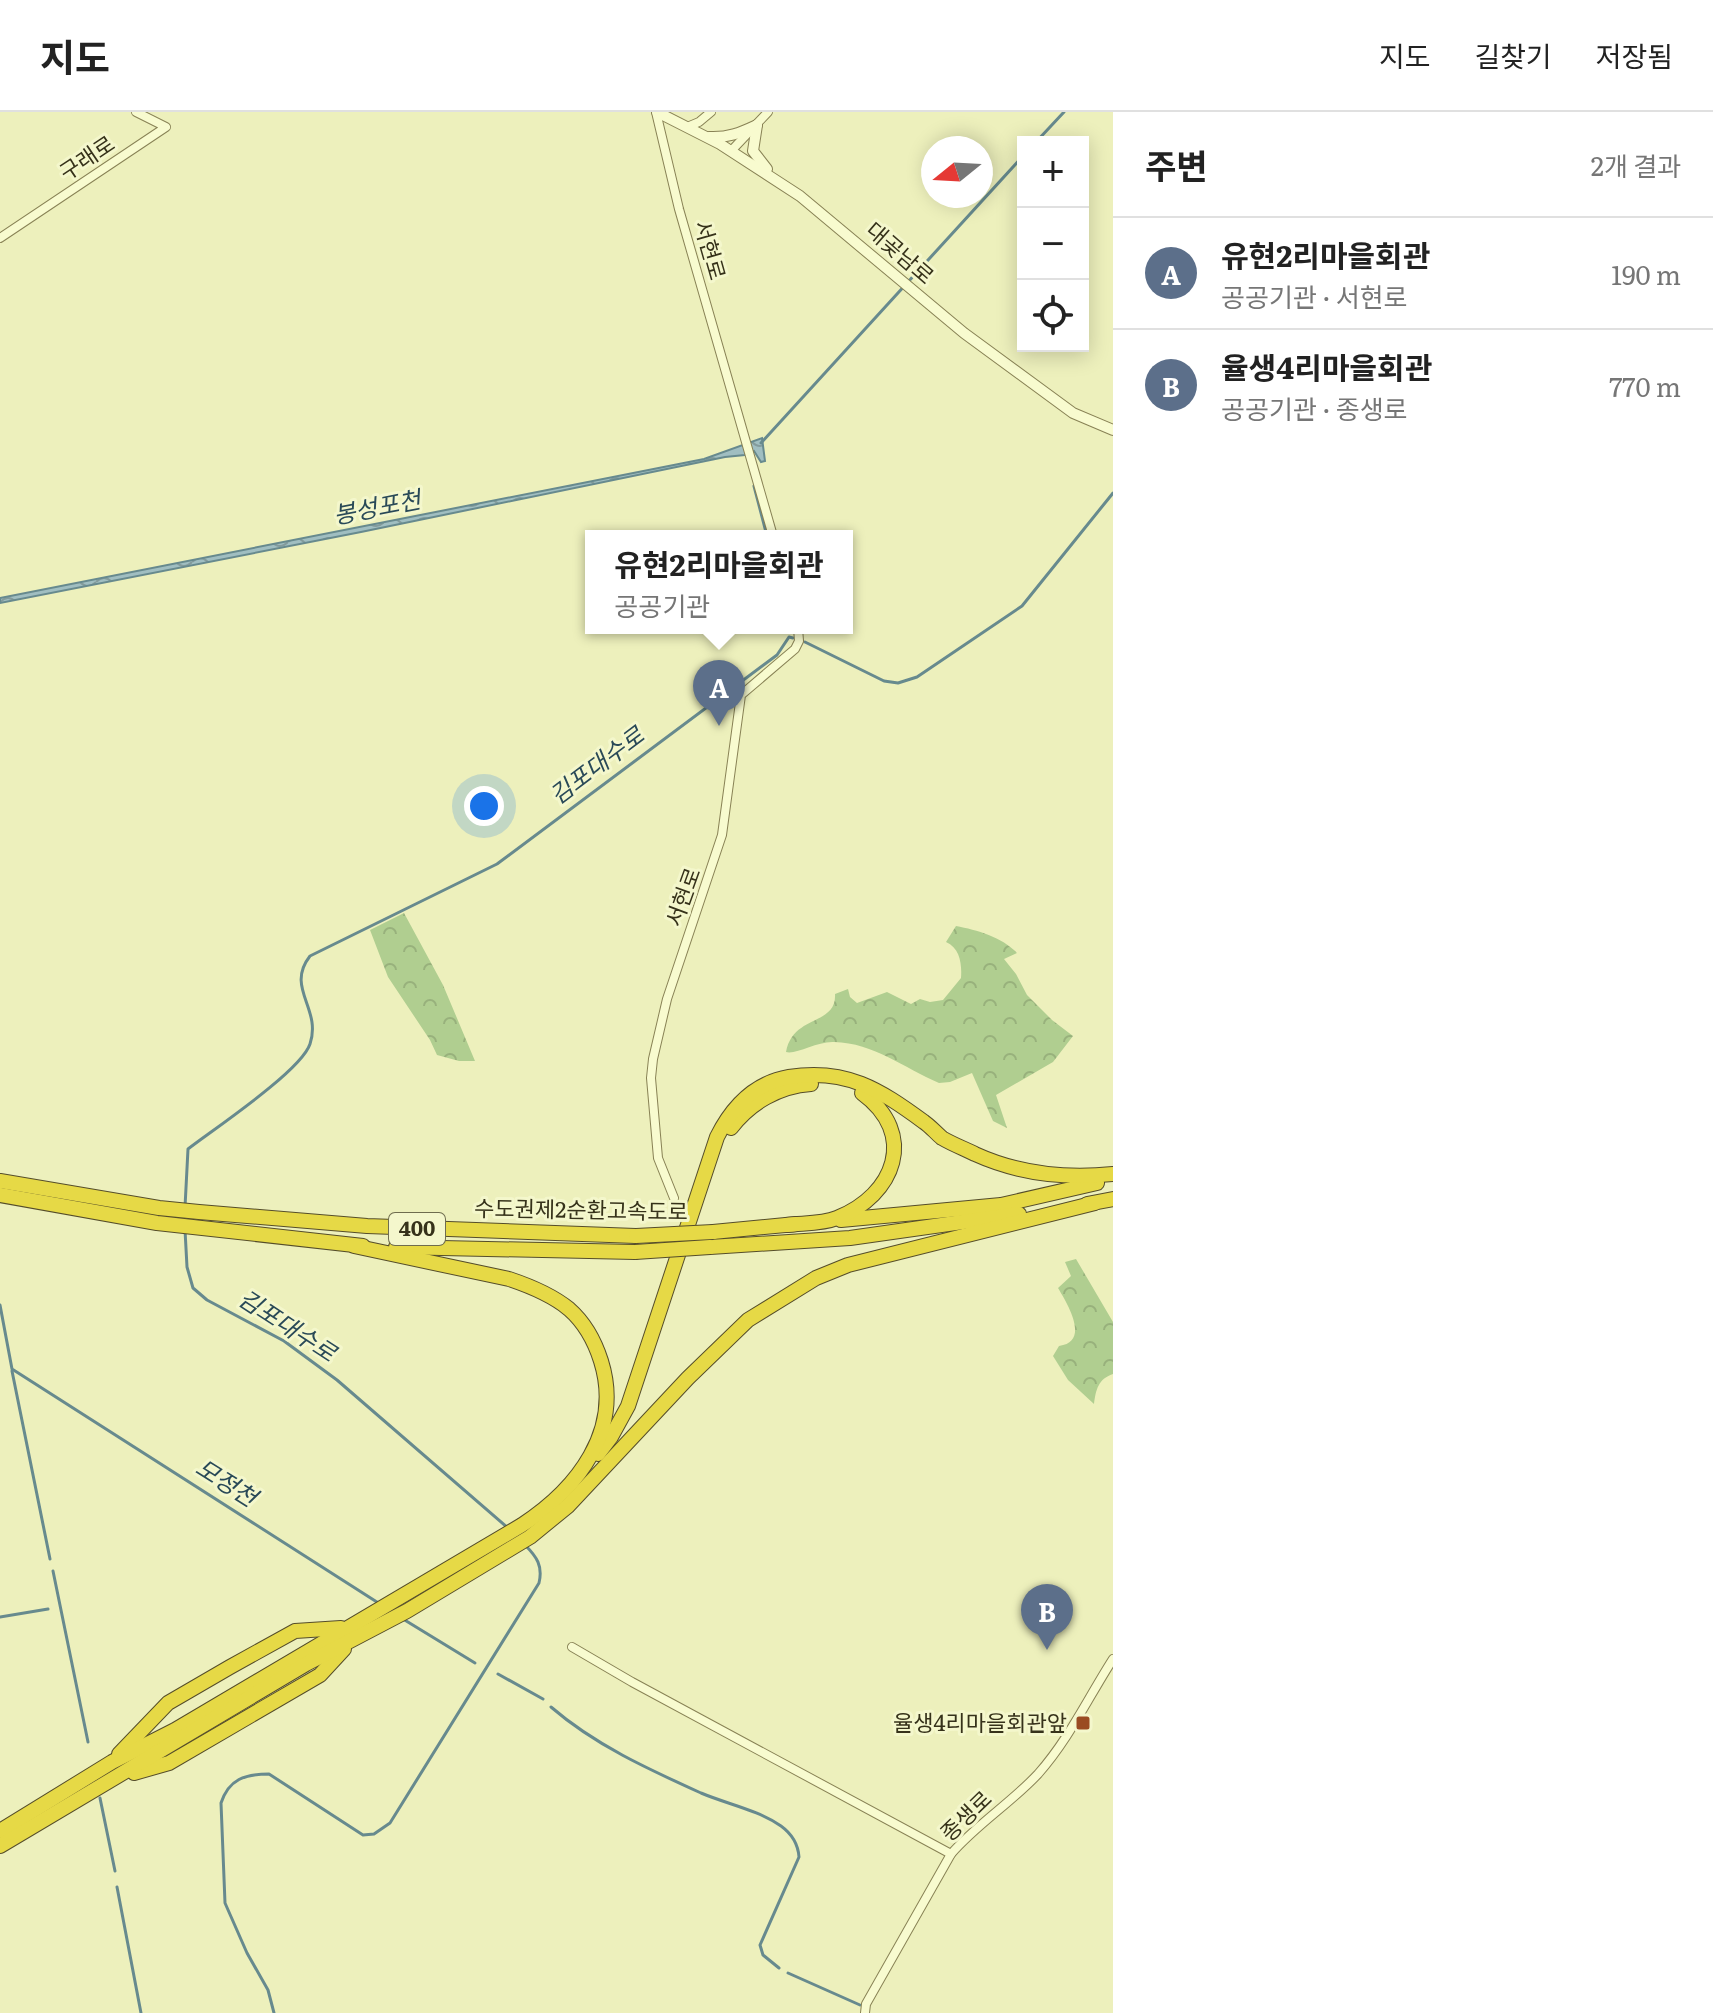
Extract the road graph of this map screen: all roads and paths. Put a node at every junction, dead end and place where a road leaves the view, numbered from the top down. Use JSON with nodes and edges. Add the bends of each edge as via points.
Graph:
{"nodes":[{"id":1,"x":136,"y":112,"type":"edge"},
{"id":2,"x":657,"y":112,"type":"edge"},
{"id":3,"x":711,"y":112,"type":"edge"},
{"id":4,"x":768,"y":112,"type":"edge"},
{"id":5,"x":757,"y":125,"type":"junction"},
{"id":6,"x":687,"y":127,"type":"junction"},
{"id":7,"x":703,"y":136,"type":"junction"},
{"id":8,"x":731,"y":151,"type":"junction"},
{"id":9,"x":775,"y":178,"type":"junction"},
{"id":10,"x":0,"y":238,"type":"edge"},
{"id":11,"x":1113,"y":430,"type":"edge"},
{"id":12,"x":771,"y":530,"type":"edge"},
{"id":13,"x":798,"y":634,"type":"edge"},
{"id":14,"x":1113,"y":1177,"type":"edge"},
{"id":15,"x":0,"y":1181,"type":"edge"},
{"id":16,"x":0,"y":1195,"type":"edge"},
{"id":17,"x":674,"y":1198,"type":"dead end"},
{"id":18,"x":1113,"y":1199,"type":"edge"},
{"id":19,"x":1095,"y":1203,"type":"junction"},
{"id":20,"x":158,"y":1216,"type":"junction"},
{"id":21,"x":802,"y":1223,"type":"junction"},
{"id":22,"x":711,"y":1239,"type":"junction"},
{"id":23,"x":354,"y":1246,"type":"junction"},
{"id":24,"x":588,"y":1464,"type":"junction"},
{"id":25,"x":593,"y":1481,"type":"junction"},
{"id":26,"x":526,"y":1531,"type":"junction"},
{"id":27,"x":350,"y":1631,"type":"junction"},
{"id":28,"x":572,"y":1647,"type":"dead end"},
{"id":29,"x":1113,"y":1659,"type":"edge"},
{"id":30,"x":112,"y":1762,"type":"junction"},
{"id":31,"x":0,"y":1831,"type":"edge"},
{"id":32,"x":0,"y":1846,"type":"edge"},
{"id":33,"x":951,"y":1854,"type":"junction"},
{"id":34,"x":865,"y":2013,"type":"edge"}],
"edges":[{"from":1,"to":10,"type":"street","name":"구래로","via":[[166,127]]},
{"from":2,"to":6,"type":"street","name":"대곶남로"},
{"from":2,"to":12,"type":"street","name":"서현로","via":[[679,209]]},
{"from":3,"to":6,"type":"street"},
{"from":4,"to":5,"type":"street"},
{"from":5,"to":7,"type":"street","via":[[724,137]]},
{"from":5,"to":8,"type":"street"},
{"from":5,"to":9,"type":"street","via":[[753,151]]},
{"from":6,"to":7,"type":"street","name":"대곶남로"},
{"from":7,"to":8,"type":"street","name":"대곶남로"},
{"from":8,"to":9,"type":"street","name":"대곶남로"},
{"from":9,"to":11,"type":"street","name":"대곶남로","via":[[964,333],[1065,407]]},
{"from":13,"to":17,"type":"street","name":"서현로","via":[[795,649],[741,695],[722,835],[656,1040],[651,1078],[658,1158]]},
{"from":14,"to":21,"type":"highway","name":"수도권제2순환고속도로","number":"400","via":[[1001,1205]]},
{"from":14,"to":24,"type":"highway","via":[[1043,1175],[1002,1165],[944,1139],[896,1103],[843,1077],[823,1073],[768,1083],[737,1105],[717,1137],[628,1406]]},
{"from":15,"to":20,"type":"highway","name":"수도권제2순환고속도로","number":"400"},
{"from":16,"to":20,"type":"highway","name":"수도권제2순환고속도로","number":"400"},
{"from":18,"to":19,"type":"highway","name":"수도권제2순환고속도로","number":"400"},
{"from":19,"to":22,"type":"highway","name":"수도권제2순환고속도로","number":"400","via":[[850,1238]]},
{"from":19,"to":25,"type":"highway","via":[[877,1256],[816,1278],[729,1337]]},
{"from":20,"to":22,"type":"highway","name":"수도권제2순환고속도로","number":"400","bridge":true,"via":[[199,1212],[367,1226]]},
{"from":20,"to":23,"type":"highway","name":"수도권제2순환고속도로","number":"400","via":[[200,1228]]},
{"from":21,"to":22,"type":"highway","name":"수도권제2순환고속도로","number":"400"},
{"from":21,"to":25,"type":"highway","via":[[833,1220],[864,1204],[891,1167],[895,1149],[888,1116],[849,1087],[821,1083],[782,1090],[751,1107],[726,1135],[639,1401]]},
{"from":22,"to":23,"type":"highway","name":"수도권제2순환고속도로","number":"400","bridge":true,"via":[[635,1252]]},
{"from":23,"to":24,"type":"highway","via":[[509,1279],[570,1310],[597,1349],[607,1393],[602,1429]]},
{"from":24,"to":26,"type":"highway"},
{"from":25,"to":26,"type":"highway","via":[[551,1522]]},
{"from":26,"to":27,"type":"highway","via":[[479,1551]]},
{"from":26,"to":27,"type":"highway","via":[[490,1562],[417,1605],[373,1629]]},
{"from":27,"to":30,"type":"highway"},
{"from":27,"to":30,"type":"highway","via":[[295,1631],[168,1703]]},
{"from":27,"to":32,"type":"highway","via":[[320,1675],[169,1763],[118,1777]]},
{"from":28,"to":33,"type":"street"},
{"from":29,"to":33,"type":"street","name":"종생로","via":[[1070,1733],[1036,1776]]},
{"from":30,"to":31,"type":"highway"},
{"from":33,"to":34,"type":"street","name":"종생로"}]}
